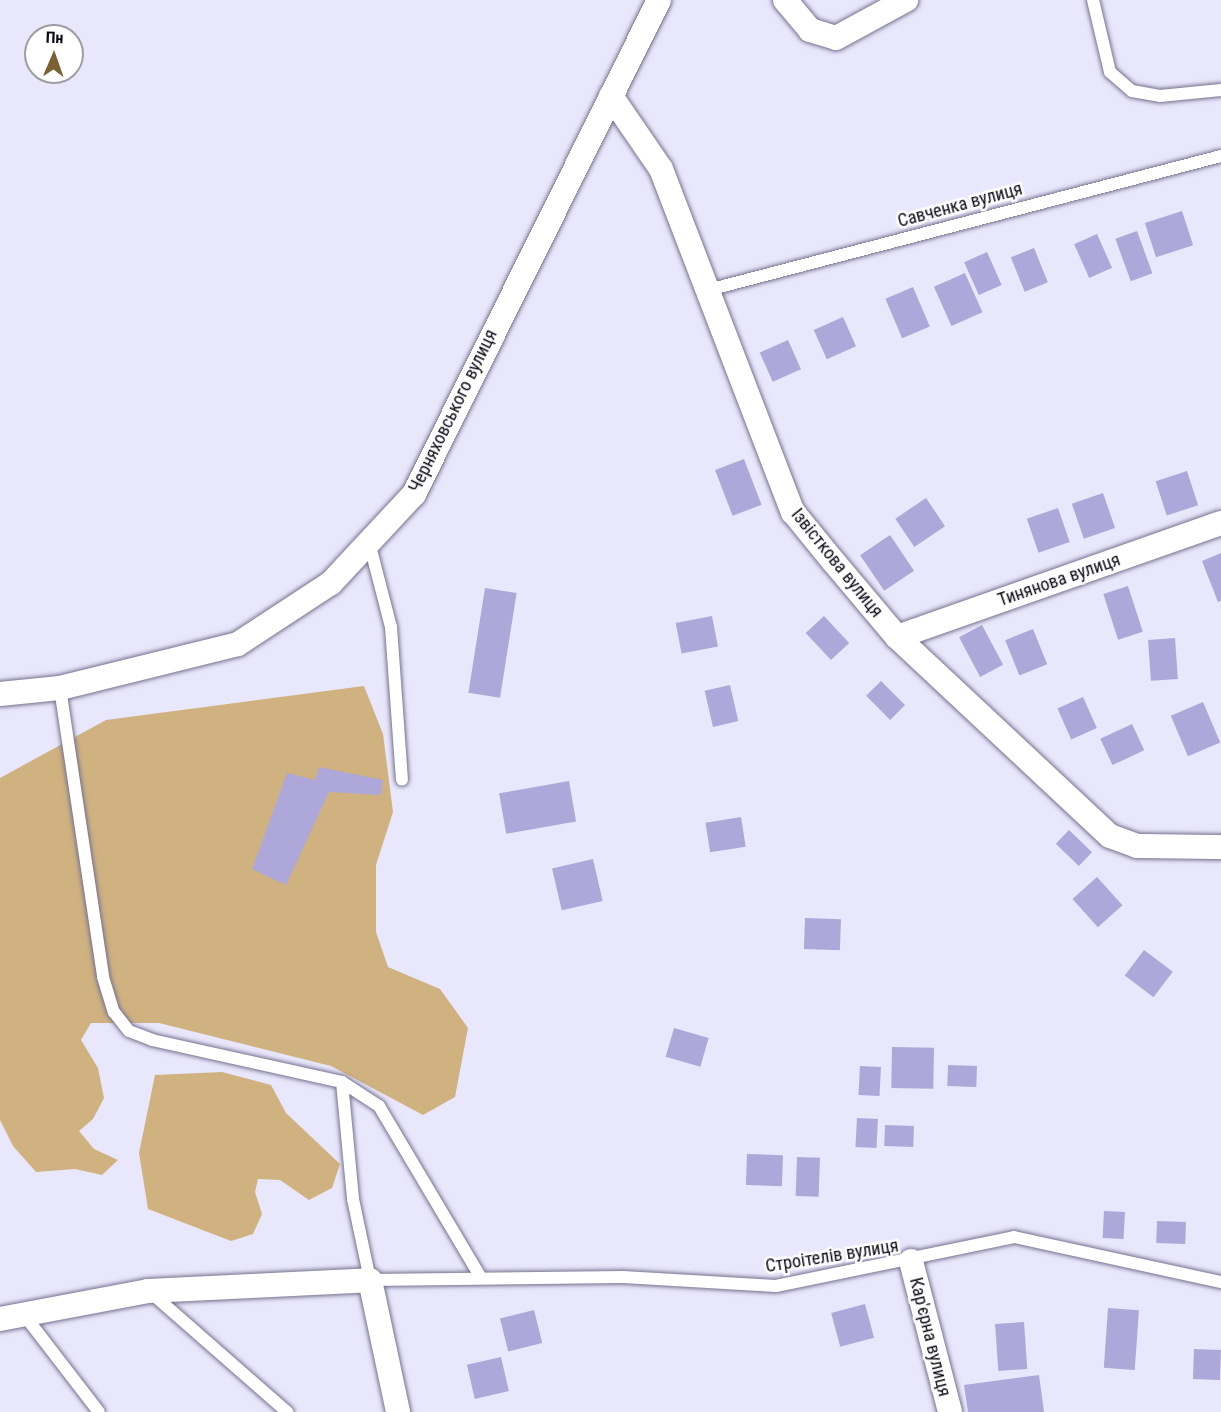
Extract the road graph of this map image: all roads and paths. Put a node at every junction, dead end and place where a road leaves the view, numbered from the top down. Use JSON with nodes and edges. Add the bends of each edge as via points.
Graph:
{"nodes":[{"id":1,"x":659,"y":0,"type":"edge"},
{"id":2,"x":785,"y":0,"type":"edge"},
{"id":3,"x":906,"y":0,"type":"edge"},
{"id":4,"x":1093,"y":0,"type":"edge"},
{"id":5,"x":1221,"y":90,"type":"edge"},
{"id":6,"x":611,"y":96,"type":"junction"},
{"id":7,"x":1221,"y":156,"type":"edge"},
{"id":8,"x":708,"y":290,"type":"junction"},
{"id":9,"x":1221,"y":523,"type":"edge"},
{"id":10,"x":369,"y":542,"type":"junction"},
{"id":11,"x":897,"y":637,"type":"junction"},
{"id":12,"x":60,"y":688,"type":"junction"},
{"id":13,"x":0,"y":694,"type":"edge"},
{"id":14,"x":402,"y":780,"type":"dead end"},
{"id":15,"x":1221,"y":847,"type":"edge"},
{"id":16,"x":342,"y":1082,"type":"junction"},
{"id":17,"x":911,"y":1261,"type":"junction"},
{"id":18,"x":481,"y":1278,"type":"junction"},
{"id":19,"x":370,"y":1280,"type":"junction"},
{"id":20,"x":1221,"y":1282,"type":"edge"},
{"id":21,"x":148,"y":1291,"type":"junction"},
{"id":22,"x":25,"y":1316,"type":"junction"},
{"id":23,"x":0,"y":1319,"type":"edge"},
{"id":24,"x":99,"y":1412,"type":"edge"},
{"id":25,"x":287,"y":1412,"type":"edge"},
{"id":26,"x":398,"y":1412,"type":"edge"},
{"id":27,"x":950,"y":1412,"type":"edge"}],
"edges":[{"from":1,"to":6,"type":"street","name":"Черняховського вулиця"},
{"from":2,"to":3,"type":"street","via":[[810,30],[836,38]]},
{"from":4,"to":5,"type":"lane","via":[[1110,72],[1132,91],[1160,96]]},
{"from":6,"to":8,"type":"street","name":"Iзвiсткова вулиця","via":[[661,169]]},
{"from":6,"to":10,"type":"street","name":"Черняховського вулиця","via":[[414,494]]},
{"from":7,"to":8,"type":"lane","name":"Савченка вулиця"},
{"from":8,"to":11,"type":"street","name":"Iзвiсткова вулиця","via":[[793,512]]},
{"from":9,"to":11,"type":"street","name":"Тинянова вулиця"},
{"from":10,"to":12,"type":"street","name":"Черняховського вулиця","via":[[331,584],[238,644]]},
{"from":10,"to":14,"type":"lane","via":[[391,627]]},
{"from":11,"to":15,"type":"street","name":"Iзвiсткова вулиця","via":[[1110,836],[1137,846]]},
{"from":12,"to":13,"type":"street","name":"Черняховського вулиця"},
{"from":12,"to":16,"type":"lane","via":[[103,977],[114,1012],[129,1031],[152,1040]]},
{"from":16,"to":18,"type":"lane","via":[[379,1106]]},
{"from":16,"to":19,"type":"lane","via":[[353,1199]]},
{"from":17,"to":18,"type":"lane","name":"Строiтелiв вулиця","via":[[776,1286],[623,1277]]},
{"from":17,"to":20,"type":"lane","name":"Строiтелiв вулиця","via":[[1014,1237]]},
{"from":17,"to":27,"type":"street","name":"Кар'єрна вулиця"},
{"from":18,"to":19,"type":"lane","name":"Строiтелiв вулиця"},
{"from":19,"to":21,"type":"street"},
{"from":19,"to":26,"type":"street"},
{"from":21,"to":22,"type":"street"},
{"from":21,"to":25,"type":"lane"},
{"from":22,"to":23,"type":"street"},
{"from":22,"to":24,"type":"lane"}]}
